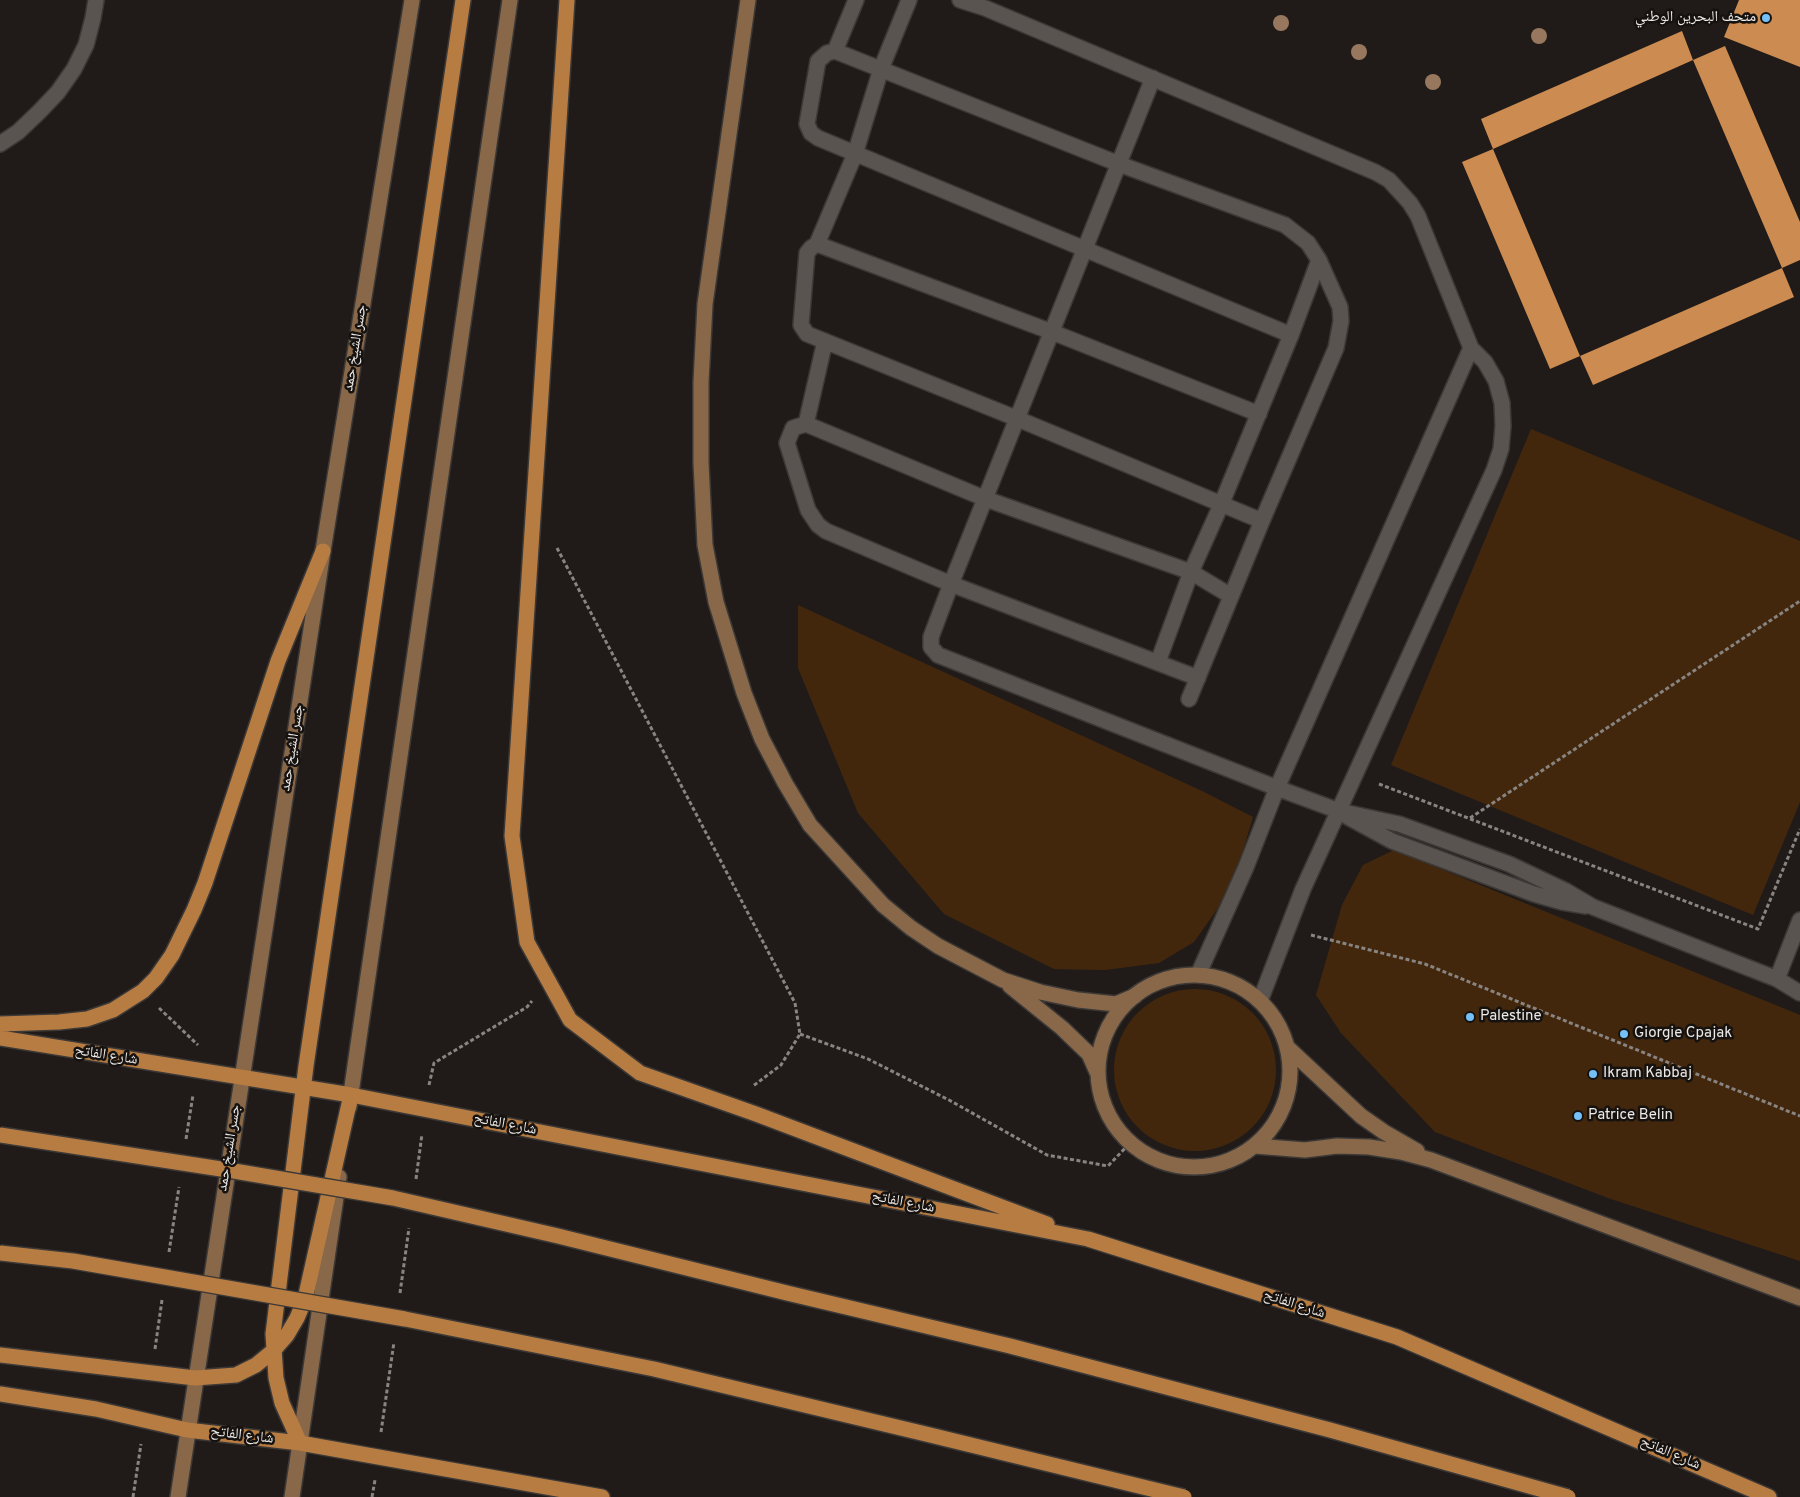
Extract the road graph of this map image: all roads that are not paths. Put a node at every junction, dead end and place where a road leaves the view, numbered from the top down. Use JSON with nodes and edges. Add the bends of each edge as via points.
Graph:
{"nodes":[{"id":1,"x":96,"y":0,"type":"edge"},
{"id":2,"x":412,"y":0,"type":"edge"},
{"id":3,"x":463,"y":0,"type":"edge"},
{"id":4,"x":510,"y":0,"type":"edge"},
{"id":5,"x":567,"y":0,"type":"edge"},
{"id":6,"x":748,"y":0,"type":"edge"},
{"id":7,"x":856,"y":0,"type":"edge"},
{"id":8,"x":909,"y":0,"type":"edge"},
{"id":9,"x":960,"y":0,"type":"edge"},
{"id":10,"x":986,"y":4,"type":"edge"},
{"id":11,"x":835,"y":51,"type":"junction"},
{"id":12,"x":882,"y":69,"type":"junction"},
{"id":13,"x":1153,"y":78,"type":"junction"},
{"id":14,"x":0,"y":144,"type":"edge"},
{"id":15,"x":855,"y":154,"type":"junction"},
{"id":16,"x":1119,"y":164,"type":"junction"},
{"id":17,"x":817,"y":244,"type":"junction"},
{"id":18,"x":1085,"y":250,"type":"junction"},
{"id":19,"x":1319,"y":260,"type":"junction"},
{"id":20,"x":1052,"y":332,"type":"junction"},
{"id":21,"x":1291,"y":334,"type":"junction"},
{"id":22,"x":825,"y":341,"type":"junction"},
{"id":23,"x":1471,"y":348,"type":"junction"},
{"id":24,"x":1259,"y":414,"type":"junction"},
{"id":25,"x":1018,"y":419,"type":"junction"},
{"id":26,"x":806,"y":424,"type":"junction"},
{"id":27,"x":986,"y":499,"type":"junction"},
{"id":28,"x":1221,"y":505,"type":"junction"},
{"id":29,"x":1262,"y":521,"type":"junction"},
{"id":30,"x":323,"y":551,"type":"junction"},
{"id":31,"x":1191,"y":572,"type":"junction"},
{"id":32,"x":951,"y":584,"type":"junction"},
{"id":33,"x":1232,"y":596,"type":"junction"},
{"id":34,"x":1158,"y":662,"type":"junction"},
{"id":35,"x":1198,"y":678,"type":"junction"},
{"id":36,"x":1189,"y":699,"type":"dead end"},
{"id":37,"x":1277,"y":788,"type":"junction"},
{"id":38,"x":1339,"y":811,"type":"junction"},
{"id":39,"x":1800,"y":920,"type":"edge"},
{"id":40,"x":1198,"y":975,"type":"junction"},
{"id":41,"x":1777,"y":978,"type":"junction"},
{"id":42,"x":1003,"y":980,"type":"junction"},
{"id":43,"x":1800,"y":982,"type":"edge"},
{"id":44,"x":1800,"y":993,"type":"edge"},
{"id":45,"x":1136,"y":996,"type":"junction"},
{"id":46,"x":1260,"y":1001,"type":"junction"},
{"id":47,"x":0,"y":1024,"type":"edge"},
{"id":48,"x":0,"y":1038,"type":"edge"},
{"id":49,"x":1287,"y":1047,"type":"junction"},
{"id":50,"x":1097,"y":1072,"type":"junction"},
{"id":51,"x":241,"y":1078,"type":"junction"},
{"id":52,"x":302,"y":1088,"type":"junction"},
{"id":53,"x":351,"y":1095,"type":"junction"},
{"id":54,"x":0,"y":1134,"type":"edge"},
{"id":55,"x":1254,"y":1146,"type":"junction"},
{"id":56,"x":1431,"y":1160,"type":"junction"},
{"id":57,"x":1088,"y":1239,"type":"junction"},
{"id":58,"x":0,"y":1253,"type":"edge"},
{"id":59,"x":1800,"y":1298,"type":"edge"},
{"id":60,"x":274,"y":1351,"type":"junction"},
{"id":61,"x":0,"y":1355,"type":"edge"},
{"id":62,"x":195,"y":1378,"type":"junction"},
{"id":63,"x":0,"y":1394,"type":"edge"},
{"id":64,"x":187,"y":1430,"type":"junction"},
{"id":65,"x":300,"y":1443,"type":"junction"},
{"id":66,"x":178,"y":1497,"type":"edge"},
{"id":67,"x":292,"y":1497,"type":"edge"},
{"id":68,"x":602,"y":1497,"type":"edge"},
{"id":69,"x":1184,"y":1497,"type":"edge"},
{"id":70,"x":1568,"y":1497,"type":"edge"},
{"id":71,"x":1769,"y":1497,"type":"edge"}],
"edges":[{"from":1,"to":14,"type":"street","via":[[86,45],[74,70],[40,112]]},
{"from":2,"to":30,"type":"main road","name":"جسر الشيخ حمد"},
{"from":3,"to":52,"type":"main road"},
{"from":4,"to":53,"type":"main road"},
{"from":5,"to":57,"type":"main road","via":[[512,836],[527,942],[570,1020],[640,1073]]},
{"from":6,"to":42,"type":"main road","via":[[704,314],[701,463],[705,545],[716,602],[762,739],[810,825],[883,905],[911,928]]},
{"from":7,"to":11,"type":"street"},
{"from":8,"to":12,"type":"street"},
{"from":9,"to":10,"type":"street"},
{"from":10,"to":13,"type":"street"},
{"from":11,"to":12,"type":"street"},
{"from":11,"to":15,"type":"street","via":[[818,61],[807,124],[818,138]]},
{"from":12,"to":15,"type":"street"},
{"from":12,"to":16,"type":"street"},
{"from":13,"to":16,"type":"street"},
{"from":13,"to":23,"type":"street","via":[[1389,180],[1418,216]]},
{"from":15,"to":17,"type":"street"},
{"from":15,"to":18,"type":"street"},
{"from":16,"to":18,"type":"street"},
{"from":16,"to":19,"type":"street","via":[[1285,225],[1308,243]]},
{"from":17,"to":20,"type":"street"},
{"from":17,"to":22,"type":"street","via":[[807,253],[801,325],[807,334]]},
{"from":18,"to":20,"type":"street"},
{"from":18,"to":21,"type":"street"},
{"from":19,"to":21,"type":"street"},
{"from":19,"to":29,"type":"street","via":[[1340,308],[1339,335]]},
{"from":20,"to":24,"type":"street"},
{"from":20,"to":25,"type":"street"},
{"from":21,"to":24,"type":"street"},
{"from":22,"to":25,"type":"street"},
{"from":22,"to":26,"type":"street"},
{"from":23,"to":37,"type":"street"},
{"from":23,"to":38,"type":"street","via":[[1496,381],[1502,403],[1501,448],[1494,470]]},
{"from":24,"to":28,"type":"street"},
{"from":25,"to":27,"type":"street"},
{"from":25,"to":28,"type":"street"},
{"from":26,"to":27,"type":"street"},
{"from":26,"to":32,"type":"street","via":[[793,428],[787,443],[808,510],[818,525]]},
{"from":27,"to":31,"type":"street"},
{"from":27,"to":32,"type":"street"},
{"from":28,"to":29,"type":"street"},
{"from":28,"to":31,"type":"street"},
{"from":29,"to":33,"type":"street"},
{"from":30,"to":47,"type":"main road","via":[[278,661],[194,910],[172,955],[143,991],[112,1010],[87,1019]]},
{"from":30,"to":51,"type":"main road","name":"جسر الشيخ حمد"},
{"from":31,"to":33,"type":"street"},
{"from":31,"to":34,"type":"street"},
{"from":32,"to":34,"type":"street"},
{"from":32,"to":37,"type":"street","via":[[932,637],[931,647],[938,655]]},
{"from":33,"to":35,"type":"street"},
{"from":34,"to":35,"type":"street"},
{"from":35,"to":36,"type":"street"},
{"from":37,"to":38,"type":"street"},
{"from":37,"to":40,"type":"street"},
{"from":38,"to":41,"type":"street","via":[[1392,842],[1534,894],[1593,907]]},
{"from":38,"to":46,"type":"street","via":[[1303,889]]},
{"from":39,"to":41,"type":"street"},
{"from":40,"to":45,"type":"main road","via":[[1176,977],[1155,984]]},
{"from":40,"to":46,"type":"main road","via":[[1242,987]]},
{"from":41,"to":43,"type":"street"},
{"from":41,"to":44,"type":"street"},
{"from":42,"to":45,"type":"main road","via":[[1078,1000],[1116,1004]]},
{"from":42,"to":50,"type":"main road","via":[[1089,1054]]},
{"from":45,"to":50,"type":"main road","via":[[1116,1016],[1102,1042]]},
{"from":46,"to":49,"type":"main road","via":[[1281,1030]]},
{"from":48,"to":51,"type":"main road","name":"شارع الفاتح"},
{"from":49,"to":55,"type":"main road","via":[[1290,1074],[1285,1101],[1273,1126]]},
{"from":49,"to":56,"type":"main road","via":[[1361,1116]]},
{"from":50,"to":55,"type":"main road","via":[[1101,1098],[1112,1122],[1130,1143],[1152,1158],[1178,1166],[1205,1166],[1231,1160]]},
{"from":51,"to":52,"type":"main road","name":"شارع الفاتح"},
{"from":51,"to":62,"type":"main road","name":"جسر الشيخ حمد"},
{"from":52,"to":53,"type":"main road","name":"شارع الفاتح"},
{"from":52,"to":60,"type":"main road","via":[[273,1334]]},
{"from":53,"to":57,"type":"main road","name":"شارع الفاتح"},
{"from":53,"to":60,"type":"main road","via":[[305,1299],[298,1318]]},
{"from":53,"to":65,"type":"main road"},
{"from":54,"to":70,"type":"main road","bridge":true,"via":[[393,1198],[538,1231],[1020,1348]]},
{"from":55,"to":56,"type":"main road","via":[[1305,1150],[1368,1147]]},
{"from":56,"to":59,"type":"main road"},
{"from":57,"to":71,"type":"main road","name":"شارع الفاتح","via":[[1396,1337]]},
{"from":58,"to":69,"type":"main road","bridge":true,"via":[[73,1262],[386,1316],[654,1369]]},
{"from":60,"to":62,"type":"main road","via":[[236,1375]]},
{"from":60,"to":65,"type":"main road","via":[[282,1403]]},
{"from":61,"to":62,"type":"main road"},
{"from":62,"to":64,"type":"main road","name":"جسر الشيخ حمد"},
{"from":63,"to":64,"type":"main road","name":"شارع الفاتح","via":[[96,1409]]},
{"from":64,"to":65,"type":"main road","name":"شارع الفاتح"},
{"from":64,"to":66,"type":"main road","name":"جسر الشيخ حمد"},
{"from":65,"to":67,"type":"main road"},
{"from":65,"to":68,"type":"main road","name":"شارع الفاتح"}]}
